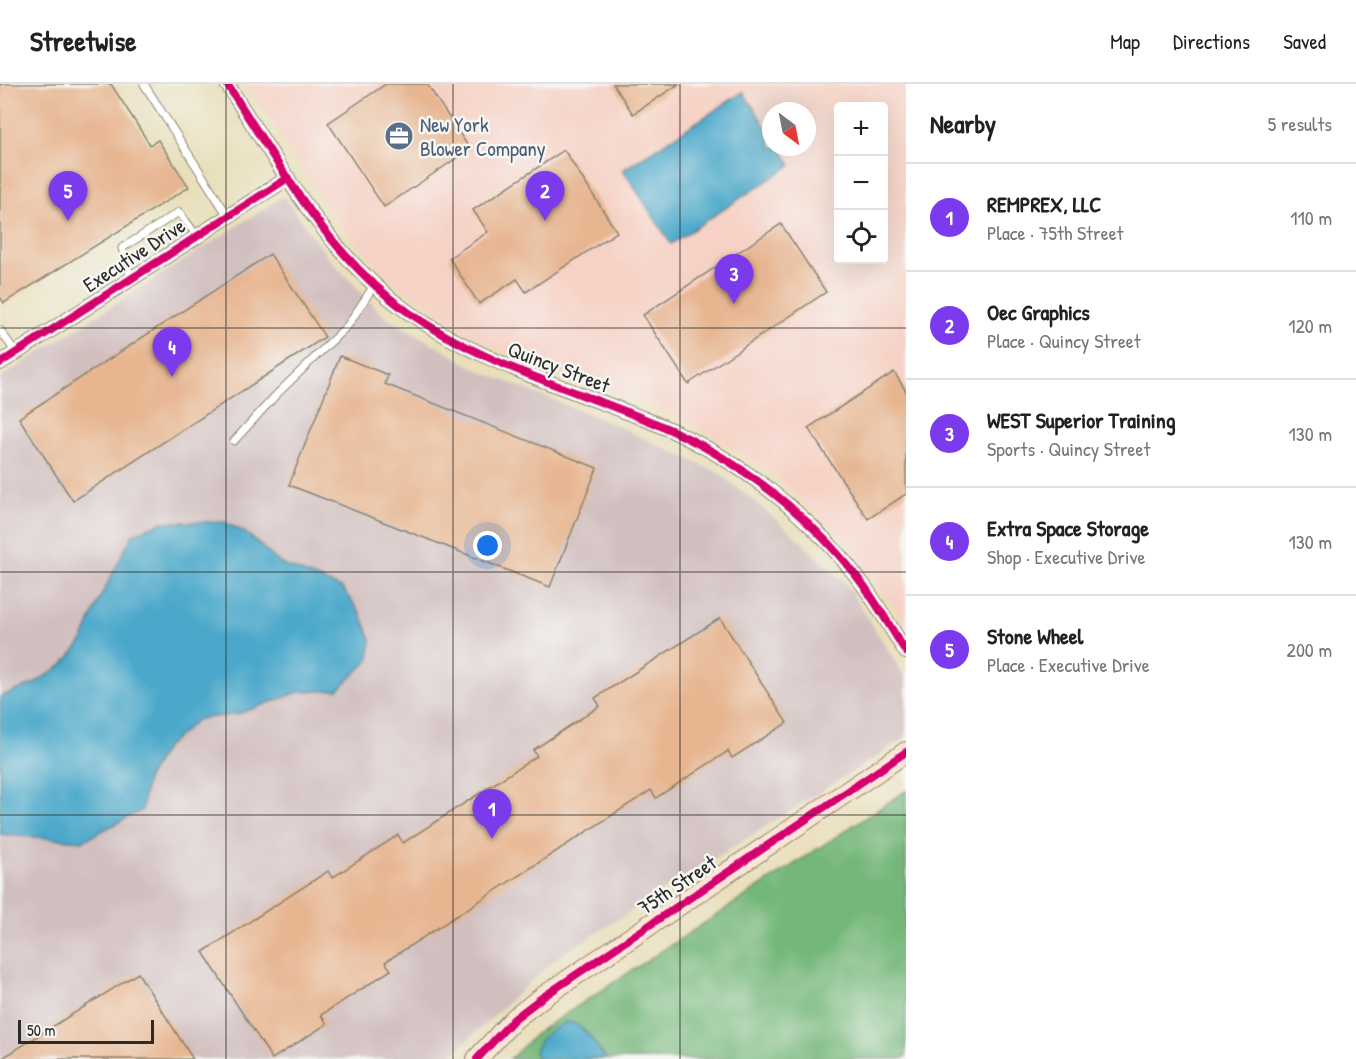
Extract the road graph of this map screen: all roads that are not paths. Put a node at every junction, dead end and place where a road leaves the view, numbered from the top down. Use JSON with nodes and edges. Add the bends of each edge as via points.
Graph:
{"nodes":[{"id":1,"x":144,"y":84,"type":"edge"},
{"id":2,"x":226,"y":84,"type":"edge"},
{"id":3,"x":288,"y":178,"type":"junction"},
{"id":4,"x":228,"y":216,"type":"junction"},
{"id":5,"x":197,"y":236,"type":"junction"},
{"id":6,"x":132,"y":278,"type":"junction"},
{"id":7,"x":375,"y":284,"type":"junction"},
{"id":8,"x":0,"y":330,"type":"edge"},
{"id":9,"x":16,"y":353,"type":"junction"},
{"id":10,"x":0,"y":363,"type":"edge"},
{"id":11,"x":234,"y":441,"type":"dead end"},
{"id":12,"x":906,"y":652,"type":"edge"},
{"id":13,"x":906,"y":752,"type":"edge"},
{"id":14,"x":477,"y":1059,"type":"edge"}],
"edges":[{"from":1,"to":4,"type":"lane"},
{"from":2,"to":3,"type":"street","name":"Quincy Street"},
{"from":3,"to":4,"type":"street","name":"Executive Drive"},
{"from":3,"to":7,"type":"street","name":"Quincy Street","via":[[335,243]]},
{"from":4,"to":5,"type":"street","name":"Executive Drive"},
{"from":5,"to":6,"type":"street","name":"Executive Drive"},
{"from":5,"to":6,"type":"lane","via":[[179,212],[122,248]]},
{"from":6,"to":9,"type":"street","name":"Executive Drive"},
{"from":7,"to":11,"type":"lane","via":[[348,325]]},
{"from":7,"to":12,"type":"street","name":"Quincy Street","via":[[405,310],[474,353],[660,425],[738,469],[825,540],[865,587]]},
{"from":8,"to":9,"type":"lane"},
{"from":9,"to":10,"type":"street","name":"Executive Drive"},
{"from":13,"to":14,"type":"street","name":"75th Street","via":[[540,999],[514,1018]]}]}
